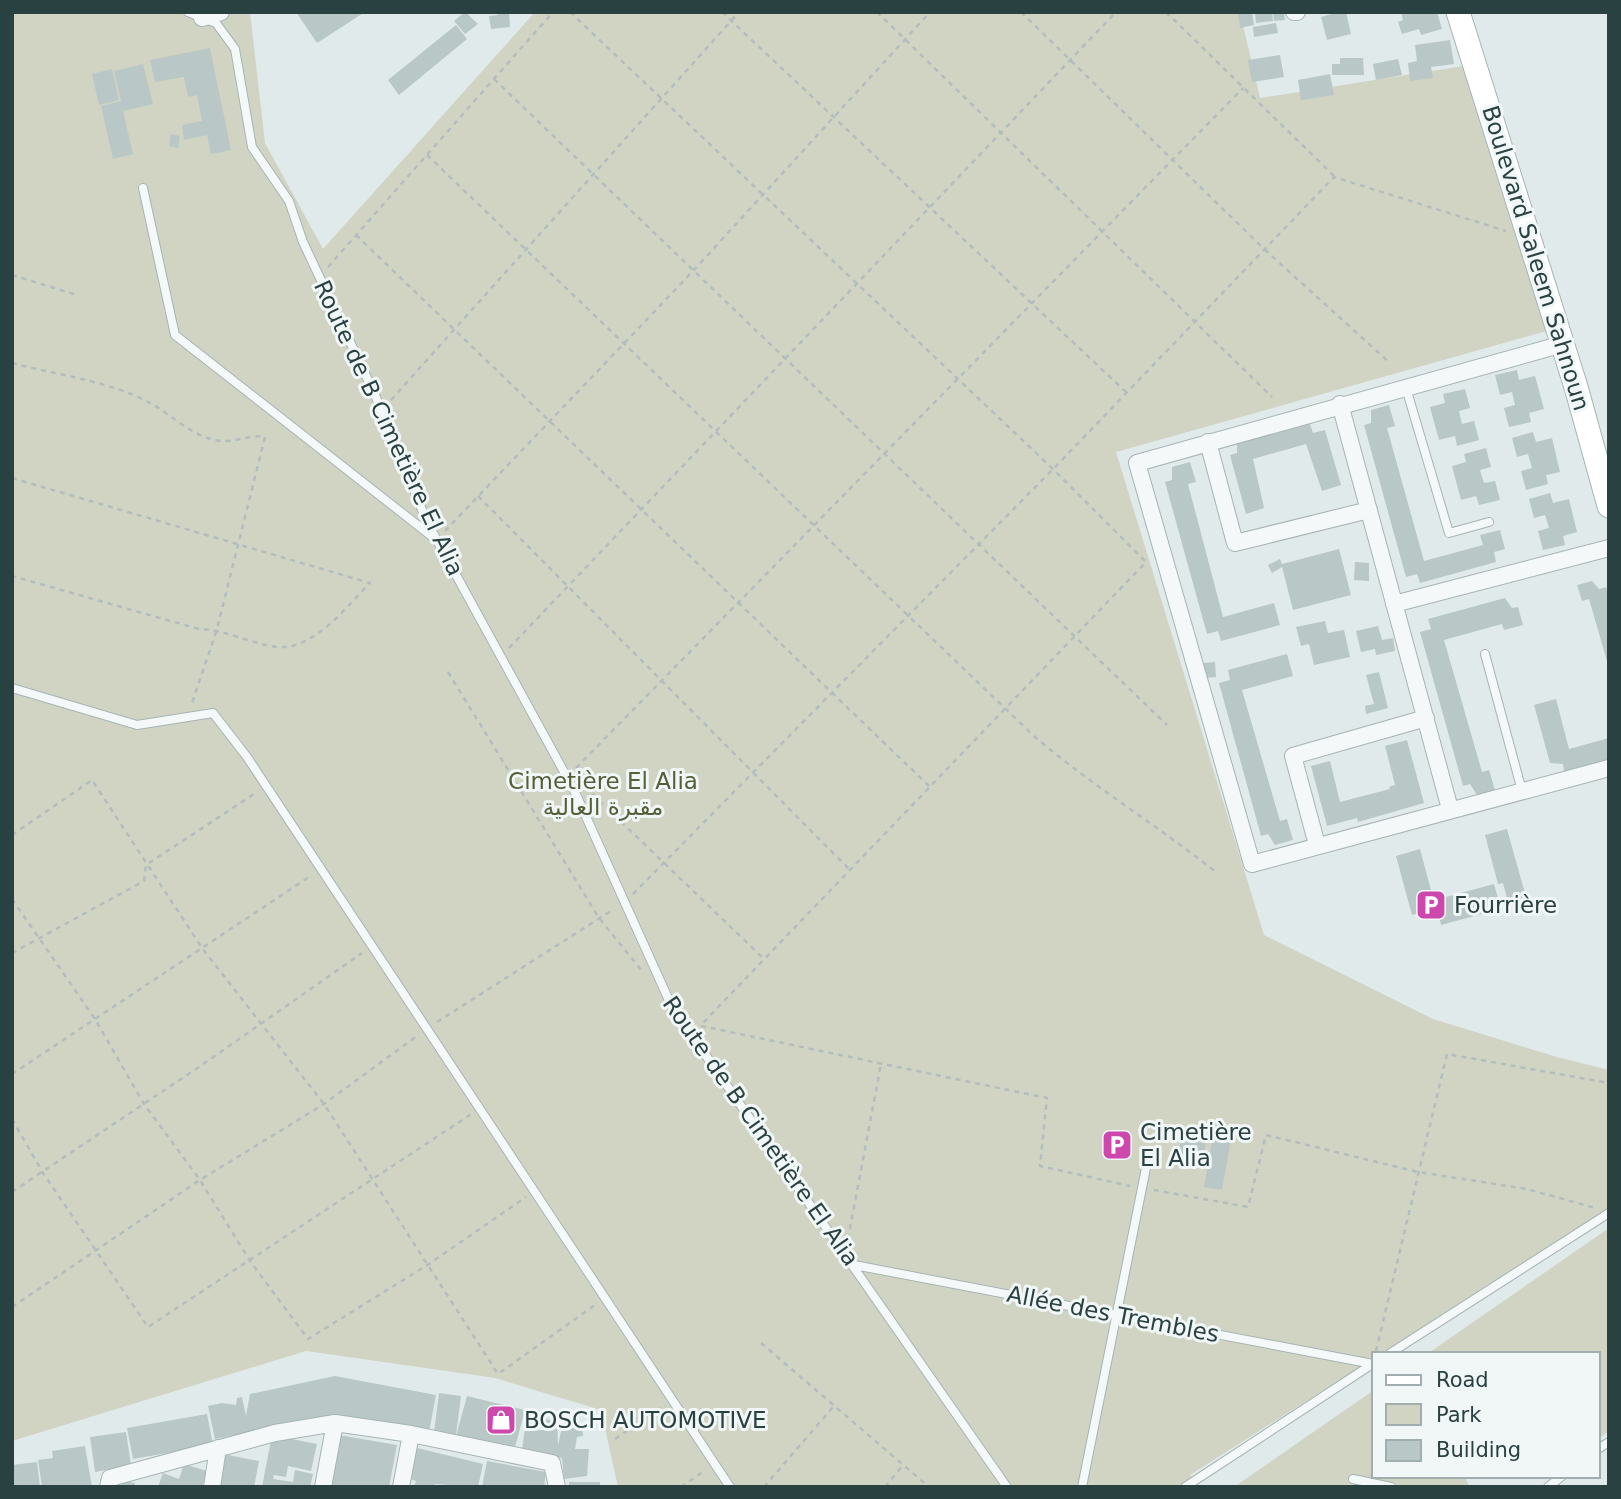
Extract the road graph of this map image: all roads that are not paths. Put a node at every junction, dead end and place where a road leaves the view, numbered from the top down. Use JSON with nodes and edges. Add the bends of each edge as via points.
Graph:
{"nodes":[{"id":1,"x":221,"y":12,"type":"edge"},
{"id":2,"x":1458,"y":12,"type":"edge"},
{"id":3,"x":195,"y":15,"type":"edge"},
{"id":4,"x":143,"y":188,"type":"dead end"},
{"id":5,"x":1563,"y":344,"type":"junction"},
{"id":6,"x":1406,"y":386,"type":"junction"},
{"id":7,"x":1340,"y":404,"type":"junction"},
{"id":8,"x":1208,"y":442,"type":"junction"},
{"id":9,"x":1609,"y":506,"type":"edge"},
{"id":10,"x":1368,"y":510,"type":"junction"},
{"id":11,"x":1489,"y":522,"type":"dead end"},
{"id":12,"x":436,"y":540,"type":"junction"},
{"id":13,"x":1609,"y":548,"type":"edge"},
{"id":14,"x":1394,"y":604,"type":"junction"},
{"id":15,"x":1485,"y":654,"type":"dead end"},
{"id":16,"x":12,"y":688,"type":"edge"},
{"id":17,"x":1426,"y":718,"type":"junction"},
{"id":18,"x":1609,"y":768,"type":"edge"},
{"id":19,"x":1522,"y":791,"type":"junction"},
{"id":20,"x":1450,"y":809,"type":"junction"},
{"id":21,"x":1317,"y":845,"type":"junction"},
{"id":22,"x":1146,"y":1168,"type":"dead end"},
{"id":23,"x":1609,"y":1213,"type":"edge"},
{"id":24,"x":853,"y":1265,"type":"junction"},
{"id":25,"x":1117,"y":1314,"type":"junction"},
{"id":26,"x":1392,"y":1352,"type":"edge"},
{"id":27,"x":1372,"y":1364,"type":"edge"},
{"id":28,"x":1372,"y":1365,"type":"edge"},
{"id":29,"x":335,"y":1423,"type":"junction"},
{"id":30,"x":411,"y":1434,"type":"junction"},
{"id":31,"x":218,"y":1448,"type":"junction"},
{"id":32,"x":1353,"y":1479,"type":"dead end"},
{"id":33,"x":108,"y":1487,"type":"edge"},
{"id":34,"x":212,"y":1487,"type":"edge"},
{"id":35,"x":323,"y":1487,"type":"edge"},
{"id":36,"x":401,"y":1487,"type":"edge"},
{"id":37,"x":557,"y":1487,"type":"edge"},
{"id":38,"x":730,"y":1487,"type":"edge"},
{"id":39,"x":1007,"y":1487,"type":"edge"},
{"id":40,"x":1083,"y":1487,"type":"edge"},
{"id":41,"x":1185,"y":1487,"type":"edge"},
{"id":42,"x":1391,"y":1487,"type":"edge"}],
"edges":[{"from":1,"to":3,"type":"street"},
{"from":2,"to":5,"type":"street","name":"Boulevard Saleem Sahnoun"},
{"from":3,"to":12,"type":"lane","name":"Route de B Cimetière El Alia","via":[[216,23],[235,49],[252,147],[289,201]]},
{"from":4,"to":12,"type":"lane","via":[[174,335]]},
{"from":5,"to":6,"type":"street"},
{"from":5,"to":9,"type":"street","name":"Boulevard Saleem Sahnoun"},
{"from":6,"to":7,"type":"street"},
{"from":6,"to":11,"type":"lane","via":[[1449,533]]},
{"from":7,"to":8,"type":"street"},
{"from":7,"to":10,"type":"street"},
{"from":8,"to":10,"type":"street","via":[[1235,543]]},
{"from":8,"to":21,"type":"street","via":[[1137,463],[1252,864]]},
{"from":10,"to":14,"type":"street"},
{"from":12,"to":24,"type":"lane","name":"Route de B Cimetière El Alia","via":[[569,775],[672,1007]]},
{"from":13,"to":14,"type":"street"},
{"from":14,"to":17,"type":"street"},
{"from":15,"to":19,"type":"lane"},
{"from":16,"to":38,"type":"lane","via":[[137,725],[214,713]]},
{"from":17,"to":20,"type":"street"},
{"from":17,"to":21,"type":"street","via":[[1293,756]]},
{"from":18,"to":19,"type":"street"},
{"from":19,"to":20,"type":"street"},
{"from":20,"to":21,"type":"street"},
{"from":22,"to":25,"type":"lane"},
{"from":23,"to":26,"type":"lane"},
{"from":24,"to":25,"type":"lane","name":"Allée des Trembles"},
{"from":24,"to":39,"type":"lane","name":"Route de B Cimetière El Alia"},
{"from":25,"to":27,"type":"lane","name":"Allée des Trembles"},
{"from":25,"to":40,"type":"lane"},
{"from":28,"to":41,"type":"lane"},
{"from":29,"to":30,"type":"street"},
{"from":29,"to":31,"type":"street"},
{"from":29,"to":35,"type":"street"},
{"from":30,"to":36,"type":"street"},
{"from":30,"to":37,"type":"street","via":[[552,1463]]},
{"from":31,"to":33,"type":"street","via":[[110,1478]]},
{"from":31,"to":34,"type":"street"},
{"from":32,"to":42,"type":"lane"}]}
